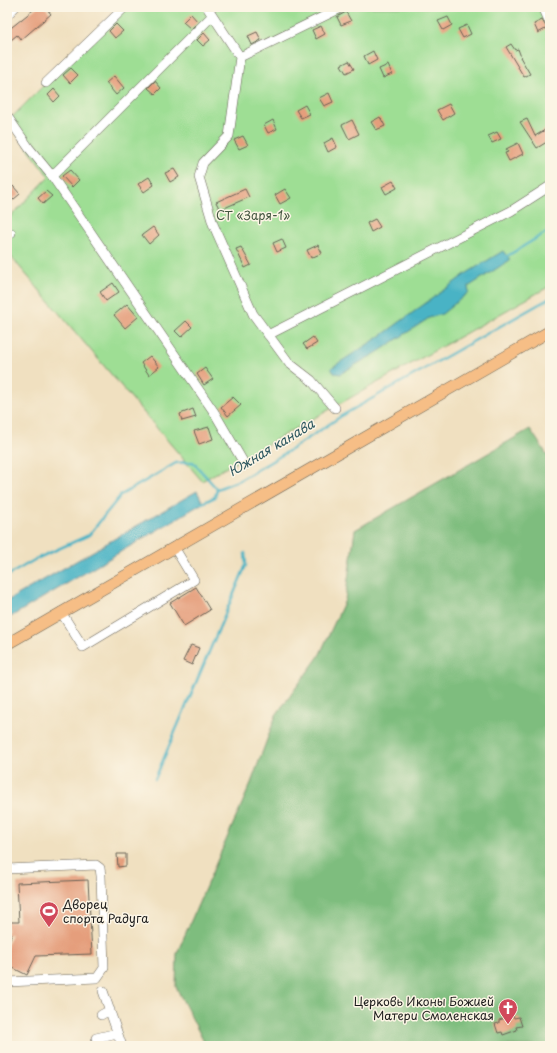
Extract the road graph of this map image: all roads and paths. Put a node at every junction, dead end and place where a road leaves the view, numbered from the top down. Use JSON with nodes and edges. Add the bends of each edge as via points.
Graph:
{"nodes":[{"id":1,"x":15,"y":7,"type":"edge"},
{"id":2,"x":125,"y":7,"type":"edge"},
{"id":3,"x":207,"y":7,"type":"edge"},
{"id":4,"x":343,"y":7,"type":"edge"},
{"id":5,"x":542,"y":7,"type":"edge"},
{"id":6,"x":7,"y":15,"type":"edge"},
{"id":7,"x":212,"y":16,"type":"junction"},
{"id":8,"x":550,"y":23,"type":"edge"},
{"id":9,"x":240,"y":57,"type":"junction"},
{"id":10,"x":46,"y":83,"type":"dead end"},
{"id":11,"x":7,"y":116,"type":"edge"},
{"id":12,"x":52,"y":176,"type":"junction"},
{"id":13,"x":550,"y":186,"type":"edge"},
{"id":14,"x":550,"y":331,"type":"edge"},
{"id":15,"x":268,"y":335,"type":"junction"},
{"id":16,"x":335,"y":408,"type":"dead end"},
{"id":17,"x":245,"y":465,"type":"dead end"},
{"id":18,"x":174,"y":547,"type":"junction"},
{"id":19,"x":61,"y":612,"type":"junction"},
{"id":20,"x":7,"y":644,"type":"edge"},
{"id":21,"x":7,"y":869,"type":"edge"},
{"id":22,"x":7,"y":982,"type":"edge"},
{"id":23,"x":104,"y":991,"type":"dead end"},
{"id":24,"x":110,"y":1010,"type":"junction"},
{"id":25,"x":101,"y":1015,"type":"dead end"},
{"id":26,"x":117,"y":1033,"type":"junction"},
{"id":27,"x":96,"y":1038,"type":"dead end"},
{"id":28,"x":122,"y":1046,"type":"edge"}],
"edges":[{"from":1,"to":6,"type":"street"},
{"from":2,"to":10,"type":"street"},
{"from":3,"to":7,"type":"street"},
{"from":4,"to":9,"type":"street"},
{"from":5,"to":8,"type":"street"},
{"from":7,"to":9,"type":"street"},
{"from":7,"to":12,"type":"street"},
{"from":9,"to":15,"type":"street","via":[[229,136],[203,163],[199,177],[213,224],[253,314]]},
{"from":11,"to":12,"type":"street"},
{"from":12,"to":17,"type":"street","via":[[214,412]]},
{"from":13,"to":15,"type":"street","via":[[511,211]]},
{"from":14,"to":18,"type":"main road"},
{"from":15,"to":16,"type":"street","via":[[289,363],[311,380]]},
{"from":18,"to":19,"type":"main road"},
{"from":18,"to":19,"type":"street","via":[[194,580],[83,647]]},
{"from":19,"to":20,"type":"main road"},
{"from":21,"to":22,"type":"street","via":[[96,865],[100,868],[104,968],[97,978]]},
{"from":23,"to":24,"type":"street"},
{"from":24,"to":25,"type":"street"},
{"from":24,"to":26,"type":"street"},
{"from":26,"to":27,"type":"street"},
{"from":26,"to":28,"type":"street"}]}
